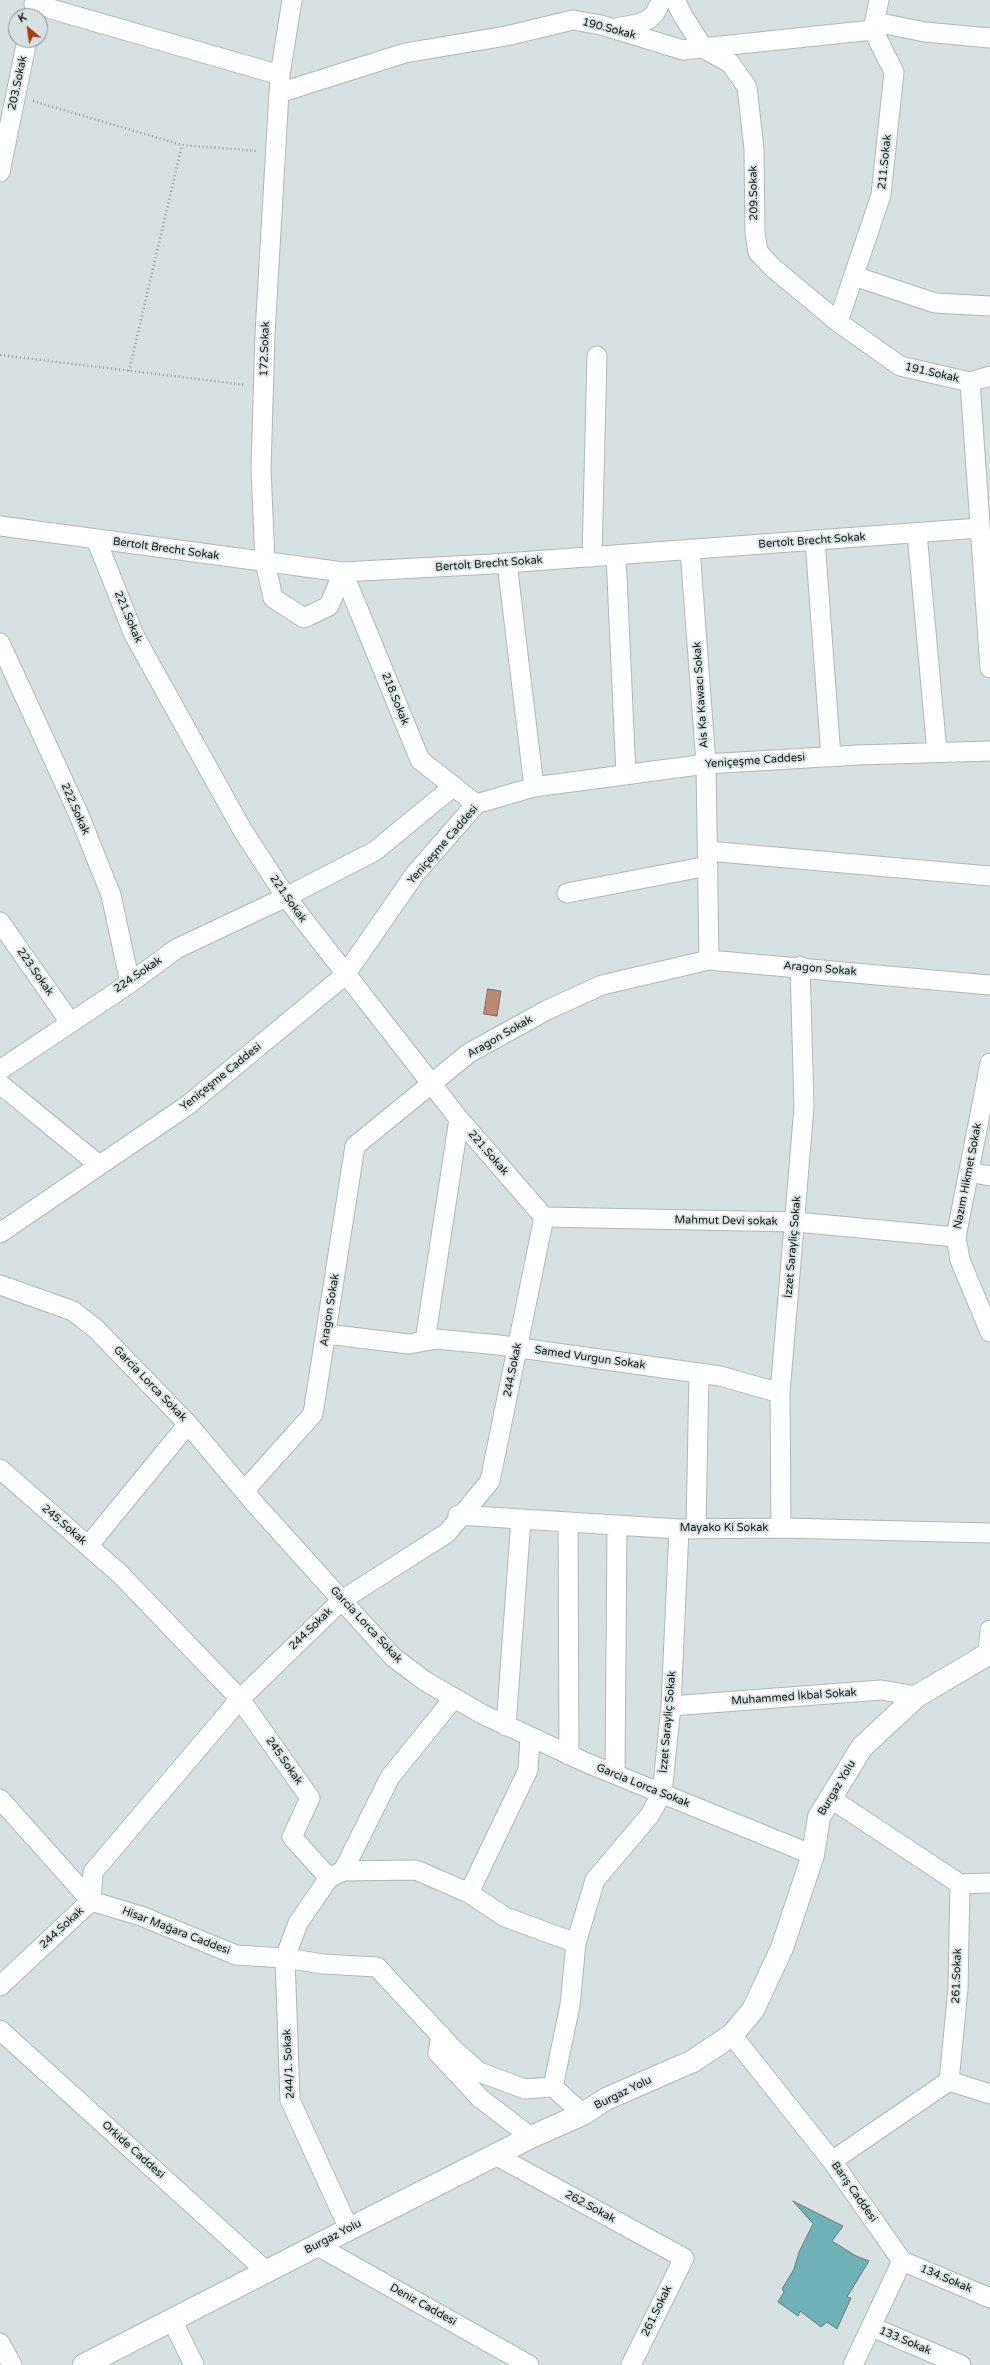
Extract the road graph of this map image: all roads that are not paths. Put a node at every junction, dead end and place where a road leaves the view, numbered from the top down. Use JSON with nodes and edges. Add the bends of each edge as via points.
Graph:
{"nodes":[{"id":1,"x":292,"y":0,"type":"edge"},
{"id":2,"x":661,"y":0,"type":"edge"},
{"id":3,"x":675,"y":0,"type":"edge"},
{"id":4,"x":879,"y":0,"type":"edge"},
{"id":5,"x":34,"y":7,"type":"edge"},
{"id":6,"x":874,"y":26,"type":"junction"},
{"id":7,"x":612,"y":29,"type":"junction"},
{"id":8,"x":990,"y":38,"type":"edge"},
{"id":9,"x":25,"y":48,"type":"edge"},
{"id":10,"x":704,"y":48,"type":"junction"},
{"id":11,"x":280,"y":84,"type":"junction"},
{"id":12,"x":0,"y":172,"type":"edge"},
{"id":13,"x":854,"y":276,"type":"junction"},
{"id":14,"x":990,"y":306,"type":"edge"},
{"id":15,"x":838,"y":322,"type":"junction"},
{"id":16,"x":597,"y":356,"type":"dead end"},
{"id":17,"x":990,"y":376,"type":"edge"},
{"id":18,"x":970,"y":382,"type":"junction"},
{"id":19,"x":0,"y":526,"type":"edge"},
{"id":20,"x":979,"y":528,"type":"junction"},
{"id":21,"x":916,"y":533,"type":"junction"},
{"id":22,"x":96,"y":539,"type":"junction"},
{"id":23,"x":815,"y":540,"type":"junction"},
{"id":24,"x":690,"y":550,"type":"junction"},
{"id":25,"x":616,"y":555,"type":"junction"},
{"id":26,"x":592,"y":557,"type":"junction"},
{"id":27,"x":265,"y":562,"type":"junction"},
{"id":28,"x":507,"y":563,"type":"junction"},
{"id":29,"x":343,"y":572,"type":"junction"},
{"id":30,"x":0,"y":643,"type":"edge"},
{"id":31,"x":990,"y":668,"type":"edge"},
{"id":32,"x":990,"y":751,"type":"edge"},
{"id":33,"x":937,"y":752,"type":"junction"},
{"id":34,"x":831,"y":757,"type":"junction"},
{"id":35,"x":706,"y":764,"type":"junction"},
{"id":36,"x":626,"y":775,"type":"junction"},
{"id":37,"x":454,"y":786,"type":"junction"},
{"id":38,"x":534,"y":787,"type":"junction"},
{"id":39,"x":476,"y":804,"type":"junction"},
{"id":40,"x":708,"y":859,"type":"junction"},
{"id":41,"x":990,"y":876,"type":"edge"},
{"id":42,"x":567,"y":893,"type":"dead end"},
{"id":43,"x":286,"y":897,"type":"junction"},
{"id":44,"x":0,"y":922,"type":"edge"},
{"id":45,"x":710,"y":960,"type":"junction"},
{"id":46,"x":800,"y":966,"type":"junction"},
{"id":47,"x":345,"y":975,"type":"junction"},
{"id":48,"x":130,"y":983,"type":"junction"},
{"id":49,"x":990,"y":985,"type":"edge"},
{"id":50,"x":70,"y":1022,"type":"junction"},
{"id":51,"x":990,"y":1063,"type":"edge"},
{"id":52,"x":0,"y":1070,"type":"edge"},
{"id":53,"x":0,"y":1084,"type":"edge"},
{"id":54,"x":432,"y":1084,"type":"junction"},
{"id":55,"x":459,"y":1119,"type":"junction"},
{"id":56,"x":99,"y":1165,"type":"junction"},
{"id":57,"x":968,"y":1172,"type":"junction"},
{"id":58,"x":990,"y":1176,"type":"edge"},
{"id":59,"x":544,"y":1217,"type":"junction"},
{"id":60,"x":796,"y":1222,"type":"junction"},
{"id":61,"x":0,"y":1233,"type":"edge"},
{"id":62,"x":956,"y":1237,"type":"junction"},
{"id":63,"x":0,"y":1285,"type":"edge"},
{"id":64,"x":990,"y":1332,"type":"edge"},
{"id":65,"x":326,"y":1334,"type":"junction"},
{"id":66,"x":425,"y":1341,"type":"junction"},
{"id":67,"x":518,"y":1348,"type":"junction"},
{"id":68,"x":699,"y":1373,"type":"junction"},
{"id":69,"x":780,"y":1393,"type":"junction"},
{"id":70,"x":188,"y":1424,"type":"junction"},
{"id":71,"x":0,"y":1469,"type":"edge"},
{"id":72,"x":245,"y":1490,"type":"junction"},
{"id":73,"x":460,"y":1515,"type":"junction"},
{"id":74,"x":521,"y":1519,"type":"junction"},
{"id":75,"x":568,"y":1522,"type":"junction"},
{"id":76,"x":617,"y":1525,"type":"junction"},
{"id":77,"x":781,"y":1528,"type":"junction"},
{"id":78,"x":688,"y":1529,"type":"junction"},
{"id":79,"x":990,"y":1533,"type":"edge"},
{"id":80,"x":88,"y":1546,"type":"junction"},
{"id":81,"x":342,"y":1600,"type":"junction"},
{"id":82,"x":990,"y":1630,"type":"edge"},
{"id":83,"x":989,"y":1653,"type":"edge"},
{"id":84,"x":917,"y":1696,"type":"junction"},
{"id":85,"x":454,"y":1698,"type":"junction"},
{"id":86,"x":240,"y":1699,"type":"junction"},
{"id":87,"x":671,"y":1706,"type":"junction"},
{"id":88,"x":506,"y":1726,"type":"junction"},
{"id":89,"x":530,"y":1736,"type":"junction"},
{"id":90,"x":569,"y":1755,"type":"junction"},
{"id":91,"x":615,"y":1774,"type":"junction"},
{"id":92,"x":662,"y":1793,"type":"junction"},
{"id":93,"x":830,"y":1798,"type":"junction"},
{"id":94,"x":0,"y":1799,"type":"edge"},
{"id":95,"x":813,"y":1856,"type":"junction"},
{"id":96,"x":336,"y":1874,"type":"junction"},
{"id":97,"x":990,"y":1883,"type":"edge"},
{"id":98,"x":960,"y":1884,"type":"junction"},
{"id":99,"x":470,"y":1893,"type":"junction"},
{"id":100,"x":91,"y":1901,"type":"junction"},
{"id":101,"x":576,"y":1944,"type":"junction"},
{"id":102,"x":285,"y":1958,"type":"junction"},
{"id":103,"x":0,"y":1986,"type":"edge"},
{"id":104,"x":0,"y":2030,"type":"edge"},
{"id":105,"x":441,"y":2035,"type":"junction"},
{"id":106,"x":732,"y":2035,"type":"junction"},
{"id":107,"x":949,"y":2081,"type":"junction"},
{"id":108,"x":553,"y":2087,"type":"junction"},
{"id":109,"x":990,"y":2094,"type":"edge"},
{"id":110,"x":583,"y":2114,"type":"junction"},
{"id":111,"x":531,"y":2137,"type":"junction"},
{"id":112,"x":495,"y":2155,"type":"junction"},
{"id":113,"x":832,"y":2161,"type":"junction"},
{"id":114,"x":349,"y":2229,"type":"junction"},
{"id":115,"x":316,"y":2245,"type":"junction"},
{"id":116,"x":684,"y":2258,"type":"joint"},
{"id":117,"x":902,"y":2261,"type":"junction"},
{"id":118,"x":266,"y":2271,"type":"junction"},
{"id":119,"x":990,"y":2298,"type":"edge"},
{"id":120,"x":172,"y":2320,"type":"junction"},
{"id":121,"x":872,"y":2327,"type":"junction"},
{"id":122,"x":0,"y":2343,"type":"edge"},
{"id":123,"x":12,"y":2365,"type":"edge"},
{"id":124,"x":84,"y":2365,"type":"edge"},
{"id":125,"x":194,"y":2365,"type":"edge"},
{"id":126,"x":529,"y":2365,"type":"edge"},
{"id":127,"x":631,"y":2365,"type":"edge"},
{"id":128,"x":853,"y":2365,"type":"edge"},
{"id":129,"x":961,"y":2365,"type":"edge"}],
"edges":[{"from":1,"to":11,"type":"street","name":"172.Sokak"},
{"from":2,"to":7,"type":"street","via":[[657,14],[644,23]]},
{"from":3,"to":10,"type":"street"},
{"from":4,"to":6,"type":"street"},
{"from":5,"to":11,"type":"street"},
{"from":6,"to":8,"type":"street","name":"190.Sokak"},
{"from":6,"to":10,"type":"street","name":"190.Sokak"},
{"from":6,"to":13,"type":"street","name":"211.Sokak","via":[[894,72],[881,195]]},
{"from":7,"to":10,"type":"street","name":"190.Sokak","via":[[683,50]]},
{"from":7,"to":11,"type":"street","name":"190.Sokak","via":[[573,20],[506,36],[405,52]]},
{"from":9,"to":12,"type":"street","name":"203.Sokak"},
{"from":10,"to":15,"type":"street","name":"209.Sokak","via":[[730,63],[747,87],[754,150],[755,233],[758,252],[772,267]]},
{"from":11,"to":27,"type":"street","name":"172.Sokak","via":[[263,387],[261,469]]},
{"from":13,"to":14,"type":"street","via":[[935,303]]},
{"from":13,"to":15,"type":"street","name":"211.Sokak"},
{"from":15,"to":18,"type":"street","name":"191.Sokak","via":[[900,366]]},
{"from":16,"to":26,"type":"street"},
{"from":17,"to":18,"type":"street","name":"191.Sokak"},
{"from":18,"to":20,"type":"street"},
{"from":19,"to":22,"type":"street","name":"Bertolt Brecht Sokak"},
{"from":20,"to":21,"type":"street","name":"Bertolt Brecht Sokak"},
{"from":20,"to":31,"type":"street"},
{"from":21,"to":23,"type":"street","name":"Bertolt Brecht Sokak"},
{"from":21,"to":33,"type":"street"},
{"from":22,"to":27,"type":"street","name":"Bertolt Brecht Sokak"},
{"from":22,"to":43,"type":"street","name":"221.Sokak","via":[[134,635],[243,831]]},
{"from":23,"to":24,"type":"street","name":"Bertolt Brecht Sokak"},
{"from":23,"to":34,"type":"street"},
{"from":24,"to":25,"type":"street","name":"Bertolt Brecht Sokak"},
{"from":24,"to":35,"type":"street","name":"Ais Ka Kawacı Sokak"},
{"from":25,"to":26,"type":"street","name":"Bertolt Brecht Sokak"},
{"from":25,"to":36,"type":"street"},
{"from":26,"to":28,"type":"street","name":"Bertolt Brecht Sokak"},
{"from":27,"to":29,"type":"street","name":"Bertolt Brecht Sokak"},
{"from":27,"to":29,"type":"street","name":"172.Sokak","via":[[273,598],[304,618],[329,606]]},
{"from":28,"to":29,"type":"street","name":"Bertolt Brecht Sokak"},
{"from":28,"to":38,"type":"street"},
{"from":29,"to":37,"type":"street","name":"218.Sokak","via":[[420,760]]},
{"from":30,"to":48,"type":"street","name":"222.Sokak","via":[[79,815],[111,895]]},
{"from":32,"to":33,"type":"street","name":"Yeniçeşme Caddesi"},
{"from":33,"to":34,"type":"street","name":"Yeniçeşme Caddesi"},
{"from":34,"to":35,"type":"street","name":"Yeniçeşme Caddesi"},
{"from":35,"to":36,"type":"street","name":"Yeniçeşme Caddesi"},
{"from":35,"to":40,"type":"street","name":"Ais Ka Kawacı Sokak"},
{"from":36,"to":38,"type":"street","name":"Yeniçeşme Caddesi"},
{"from":37,"to":39,"type":"street","name":"218.Sokak"},
{"from":37,"to":43,"type":"street","name":"224.Sokak","via":[[375,851]]},
{"from":38,"to":39,"type":"street","name":"Yeniçeşme Caddesi"},
{"from":39,"to":47,"type":"street","name":"Yeniçeşme Caddesi","via":[[415,874]]},
{"from":40,"to":41,"type":"street"},
{"from":40,"to":42,"type":"street"},
{"from":40,"to":45,"type":"street","name":"Ais Ka Kawacı Sokak"},
{"from":43,"to":47,"type":"street","name":"221.Sokak"},
{"from":43,"to":48,"type":"street","name":"224.Sokak","via":[[176,949]]},
{"from":44,"to":50,"type":"street","name":"223.Sokak"},
{"from":45,"to":46,"type":"street","name":"Aragon Sokak"},
{"from":45,"to":54,"type":"street","name":"Aragon Sokak","via":[[602,985],[547,1010],[469,1053]]},
{"from":46,"to":49,"type":"street","name":"Aragon Sokak"},
{"from":46,"to":60,"type":"street","name":"İzzet Sarayliç Sokak","via":[[804,1107]]},
{"from":47,"to":54,"type":"street","name":"221.Sokak"},
{"from":47,"to":56,"type":"street","name":"Yeniçeşme Caddesi","via":[[188,1105]]},
{"from":48,"to":50,"type":"street","name":"224.Sokak"},
{"from":50,"to":52,"type":"street","name":"224.Sokak"},
{"from":51,"to":57,"type":"street","name":"Nazım Hikmet Sokak"},
{"from":53,"to":56,"type":"street"},
{"from":54,"to":55,"type":"street","name":"221.Sokak"},
{"from":54,"to":65,"type":"street","name":"Aragon Sokak","via":[[355,1146]]},
{"from":55,"to":59,"type":"street","name":"221.Sokak"},
{"from":55,"to":66,"type":"street"},
{"from":56,"to":61,"type":"street","name":"Yeniçeşme Caddesi"},
{"from":57,"to":58,"type":"street"},
{"from":57,"to":62,"type":"street","name":"Nazım Hikmet Sokak"},
{"from":59,"to":60,"type":"street","name":"Mahmut Devi sokak"},
{"from":59,"to":67,"type":"street","name":"244.Sokak"},
{"from":60,"to":62,"type":"street","name":"Mahmut Devi sokak"},
{"from":60,"to":69,"type":"street","name":"İzzet Sarayliç Sokak"},
{"from":62,"to":64,"type":"street","name":"Nazım Hikmet Sokak","via":[[960,1260]]},
{"from":63,"to":70,"type":"street","name":"Garcia Lorca Sokak","via":[[73,1311],[106,1339]]},
{"from":65,"to":66,"type":"street","name":"Samed Vurgun Sokak","via":[[409,1344]]},
{"from":65,"to":72,"type":"street","name":"Aragon Sokak","via":[[313,1414]]},
{"from":66,"to":67,"type":"street","name":"Samed Vurgun Sokak","via":[[436,1339]]},
{"from":67,"to":68,"type":"street","name":"Samed Vurgun Sokak"},
{"from":67,"to":73,"type":"street","name":"244.Sokak","via":[[490,1481]]},
{"from":68,"to":69,"type":"street","name":"Samed Vurgun Sokak","via":[[726,1377]]},
{"from":68,"to":78,"type":"street","name":"İzzet Sarayliç Sokak"},
{"from":69,"to":77,"type":"street","name":"İzzet Sarayliç Sokak"},
{"from":70,"to":72,"type":"street","name":"Garcia Lorca Sokak"},
{"from":70,"to":80,"type":"street"},
{"from":71,"to":80,"type":"street","name":"245.Sokak"},
{"from":72,"to":81,"type":"street","name":"Garcia Lorca Sokak"},
{"from":73,"to":74,"type":"street","name":"Mayako Ki Sokak"},
{"from":73,"to":81,"type":"street","name":"244.Sokak","via":[[447,1533]]},
{"from":74,"to":75,"type":"street","name":"Mayako Ki Sokak"},
{"from":74,"to":88,"type":"street"},
{"from":75,"to":76,"type":"street","name":"Mayako Ki Sokak"},
{"from":75,"to":90,"type":"street"},
{"from":76,"to":78,"type":"street","name":"Mayako Ki Sokak"},
{"from":76,"to":91,"type":"street"},
{"from":77,"to":78,"type":"street","name":"Mayako Ki Sokak"},
{"from":77,"to":79,"type":"street","name":"Mayako Ki Sokak"},
{"from":78,"to":87,"type":"street","name":"İzzet Sarayliç Sokak"},
{"from":80,"to":86,"type":"street","name":"245.Sokak","via":[[120,1574]]},
{"from":81,"to":85,"type":"street","name":"Garcia Lorca Sokak","via":[[393,1657],[425,1681]]},
{"from":81,"to":86,"type":"street","name":"244.Sokak"},
{"from":82,"to":83,"type":"street"},
{"from":83,"to":84,"type":"street","name":"Burgaz Yolu"},
{"from":84,"to":87,"type":"street","name":"Muhammed İkbal Sokak","via":[[881,1690]]},
{"from":84,"to":93,"type":"street","name":"Burgaz Yolu","via":[[862,1747]]},
{"from":85,"to":88,"type":"street","name":"Garcia Lorca Sokak"},
{"from":85,"to":96,"type":"street","via":[[390,1778]]},
{"from":86,"to":96,"type":"street","name":"245.Sokak","via":[[310,1798],[292,1837]]},
{"from":86,"to":100,"type":"street","name":"244.Sokak","via":[[93,1872]]},
{"from":87,"to":92,"type":"street","name":"İzzet Sarayliç Sokak"},
{"from":88,"to":89,"type":"street","name":"Garcia Lorca Sokak"},
{"from":89,"to":90,"type":"street","name":"Garcia Lorca Sokak"},
{"from":89,"to":99,"type":"street","via":[[528,1770]]},
{"from":90,"to":91,"type":"street","name":"Garcia Lorca Sokak"},
{"from":91,"to":92,"type":"street","name":"Garcia Lorca Sokak"},
{"from":92,"to":95,"type":"street","name":"Garcia Lorca Sokak"},
{"from":92,"to":101,"type":"street","name":"İzzet Sarayliç Sokak","via":[[650,1815],[595,1880]]},
{"from":93,"to":95,"type":"street","name":"Burgaz Yolu","via":[[819,1817]]},
{"from":93,"to":98,"type":"street"},
{"from":94,"to":100,"type":"street"},
{"from":95,"to":106,"type":"street","name":"Burgaz Yolu","via":[[782,1948],[753,2010]]},
{"from":96,"to":99,"type":"street","via":[[416,1870]]},
{"from":96,"to":102,"type":"street","via":[[298,1923]]},
{"from":97,"to":98,"type":"street"},
{"from":98,"to":107,"type":"street","name":"261.Sokak","via":[[958,1989]]},
{"from":99,"to":101,"type":"street","via":[[505,1917]]},
{"from":100,"to":102,"type":"street","name":"Hisar Mağara Caddesi","via":[[141,1916],[236,1955]]},
{"from":100,"to":103,"type":"street","name":"244.Sokak"},
{"from":101,"to":108,"type":"street","name":"İzzet Sarayliç Sokak","via":[[570,2005]]},
{"from":102,"to":105,"type":"street","name":"Hisar Mağara Caddesi","via":[[323,1964],[377,1967]]},
{"from":102,"to":114,"type":"street","name":"244/1. Sokak","via":[[290,2100]]},
{"from":104,"to":118,"type":"street","name":"Orkide Caddesi"},
{"from":105,"to":108,"type":"street","name":"Hisar Mağara Caddesi","via":[[479,2072],[525,2089]]},
{"from":105,"to":111,"type":"street","via":[[438,2053],[480,2099]]},
{"from":106,"to":110,"type":"street","name":"Burgaz Yolu","via":[[693,2061],[606,2099]]},
{"from":106,"to":113,"type":"street","name":"Barış Caddesi"},
{"from":107,"to":109,"type":"street"},
{"from":107,"to":113,"type":"street"},
{"from":108,"to":110,"type":"street"},
{"from":110,"to":111,"type":"street","name":"Burgaz Yolu"},
{"from":111,"to":112,"type":"street","name":"Burgaz Yolu"},
{"from":112,"to":114,"type":"street","name":"Burgaz Yolu"},
{"from":112,"to":116,"type":"street","name":"262.Sokak"},
{"from":113,"to":117,"type":"street","name":"Barış Caddesi"},
{"from":114,"to":115,"type":"street","name":"Burgaz Yolu"},
{"from":115,"to":118,"type":"street","name":"Burgaz Yolu"},
{"from":115,"to":126,"type":"street","name":"Deniz Caddesi"},
{"from":116,"to":127,"type":"street","name":"261.Sokak"},
{"from":117,"to":119,"type":"street","name":"134.Sokak"},
{"from":117,"to":121,"type":"street"},
{"from":118,"to":120,"type":"street","name":"Burgaz Yolu"},
{"from":120,"to":124,"type":"street","name":"Burgaz Yolu"},
{"from":120,"to":125,"type":"street"},
{"from":121,"to":128,"type":"street"},
{"from":121,"to":129,"type":"street","name":"133.Sokak"},
{"from":122,"to":123,"type":"street"}]}
